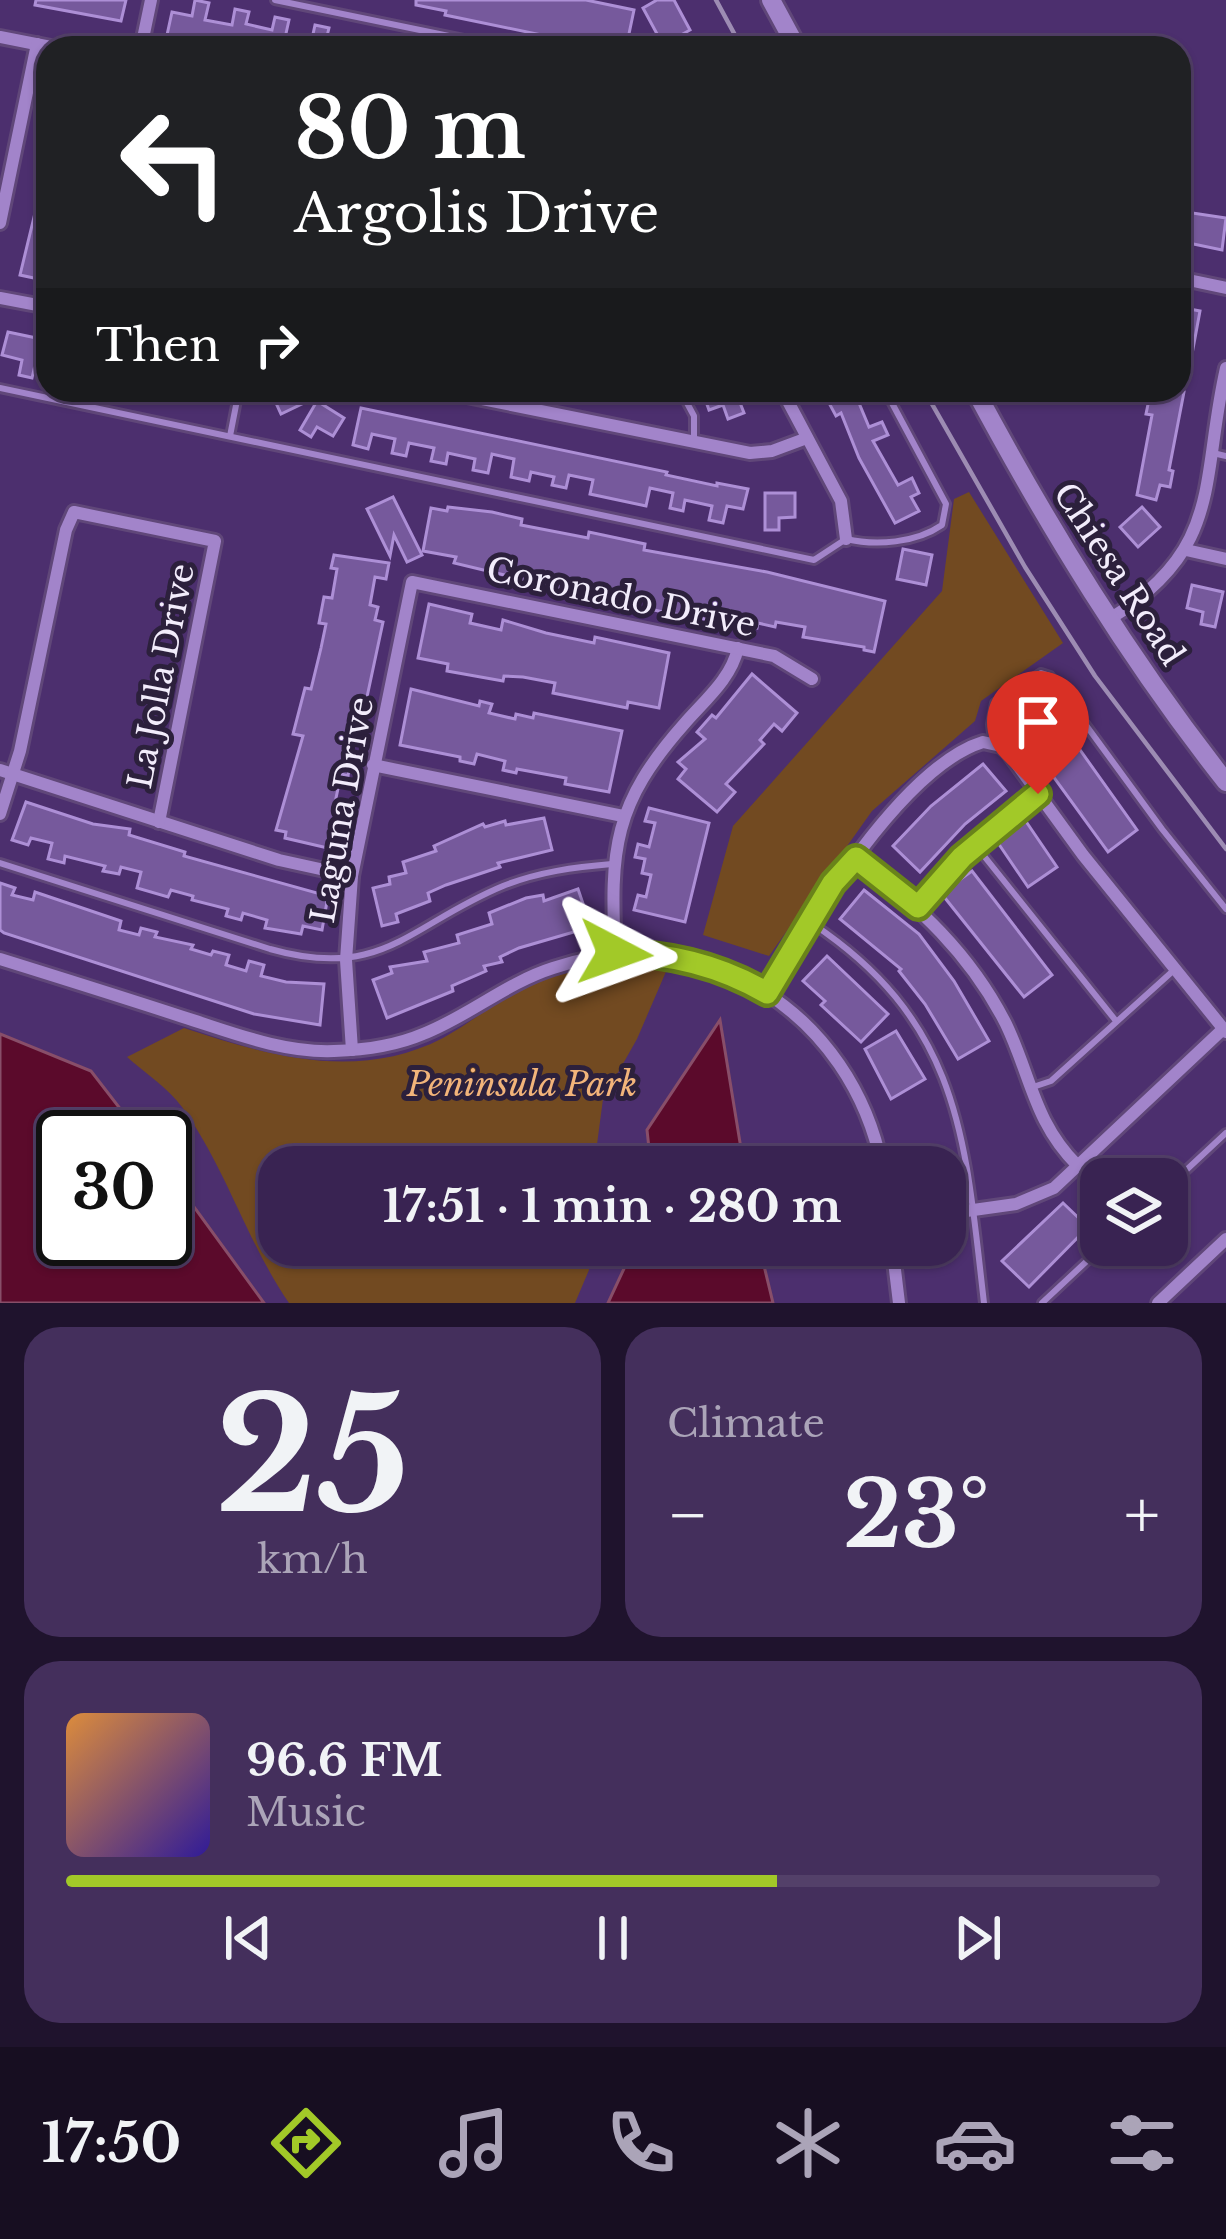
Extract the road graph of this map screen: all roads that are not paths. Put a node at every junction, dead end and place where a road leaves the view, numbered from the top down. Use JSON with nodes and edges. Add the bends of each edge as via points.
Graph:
{"nodes":[{"id":1,"x":151,"y":0,"type":"edge"},
{"id":2,"x":275,"y":0,"type":"edge"},
{"id":3,"x":775,"y":1,"type":"edge"},
{"id":4,"x":144,"y":36,"type":"edge"},
{"id":5,"x":449,"y":36,"type":"edge"},
{"id":6,"x":791,"y":36,"type":"edge"},
{"id":7,"x":0,"y":37,"type":"edge"},
{"id":8,"x":36,"y":44,"type":"edge"},
{"id":9,"x":36,"y":49,"type":"edge"},
{"id":10,"x":0,"y":223,"type":"edge"},
{"id":11,"x":1191,"y":280,"type":"edge"},
{"id":12,"x":1226,"y":287,"type":"edge"},
{"id":13,"x":0,"y":298,"type":"edge"},
{"id":14,"x":36,"y":305,"type":"edge"},
{"id":15,"x":1226,"y":372,"type":"edge"},
{"id":16,"x":0,"y":388,"type":"edge"},
{"id":17,"x":36,"y":396,"type":"edge"},
{"id":18,"x":67,"y":402,"type":"edge"},
{"id":19,"x":237,"y":402,"type":"edge"},
{"id":20,"x":496,"y":402,"type":"edge"},
{"id":21,"x":527,"y":402,"type":"edge"},
{"id":22,"x":686,"y":402,"type":"edge"},
{"id":23,"x":788,"y":402,"type":"edge"},
{"id":24,"x":891,"y":402,"type":"edge"},
{"id":25,"x":981,"y":402,"type":"edge"},
{"id":26,"x":526,"y":408,"type":"junction"},
{"id":27,"x":230,"y":436,"type":"junction"},
{"id":28,"x":807,"y":438,"type":"junction"},
{"id":29,"x":694,"y":443,"type":"junction"},
{"id":30,"x":1220,"y":455,"type":"edge"},
{"id":31,"x":846,"y":539,"type":"junction"},
{"id":32,"x":1186,"y":550,"type":"junction"},
{"id":33,"x":1226,"y":559,"type":"edge"},
{"id":34,"x":412,"y":582,"type":"joint"},
{"id":35,"x":1108,"y":620,"type":"junction"},
{"id":36,"x":738,"y":648,"type":"junction"},
{"id":37,"x":812,"y":680,"type":"dead end"},
{"id":38,"x":993,"y":743,"type":"junction"},
{"id":39,"x":374,"y":765,"type":"junction"},
{"id":40,"x":6,"y":772,"type":"edge"},
{"id":41,"x":1226,"y":782,"type":"edge"},
{"id":42,"x":1038,"y":794,"type":"junction"},
{"id":43,"x":0,"y":814,"type":"edge"},
{"id":44,"x":623,"y":816,"type":"junction"},
{"id":45,"x":159,"y":822,"type":"junction"},
{"id":46,"x":976,"y":846,"type":"junction"},
{"id":47,"x":856,"y":858,"type":"junction"},
{"id":48,"x":0,"y":863,"type":"edge"},
{"id":49,"x":612,"y":864,"type":"junction"},
{"id":50,"x":352,"y":876,"type":"junction"},
{"id":51,"x":918,"y":907,"type":"junction"},
{"id":52,"x":1226,"y":909,"type":"edge"},
{"id":53,"x":810,"y":922,"type":"junction"},
{"id":54,"x":615,"y":953,"type":"junction"},
{"id":55,"x":0,"y":958,"type":"edge"},
{"id":56,"x":346,"y":960,"type":"junction"},
{"id":57,"x":1174,"y":970,"type":"junction"},
{"id":58,"x":767,"y":993,"type":"junction"},
{"id":59,"x":1116,"y":1021,"type":"junction"},
{"id":60,"x":1225,"y":1031,"type":"edge"},
{"id":61,"x":352,"y":1050,"type":"junction"},
{"id":62,"x":1030,"y":1089,"type":"junction"},
{"id":63,"x":1226,"y":1133,"type":"edge"},
{"id":64,"x":877,"y":1146,"type":"edge"},
{"id":65,"x":1077,"y":1165,"type":"junction"},
{"id":66,"x":1188,"y":1168,"type":"edge"},
{"id":67,"x":971,"y":1211,"type":"junction"},
{"id":68,"x":966,"y":1212,"type":"edge"},
{"id":69,"x":1226,"y":1240,"type":"edge"},
{"id":70,"x":895,"y":1266,"type":"edge"},
{"id":71,"x":1082,"y":1266,"type":"edge"},
{"id":72,"x":899,"y":1303,"type":"edge"},
{"id":73,"x":984,"y":1303,"type":"edge"},
{"id":74,"x":1042,"y":1303,"type":"edge"},
{"id":75,"x":1158,"y":1303,"type":"edge"}],
"edges":[{"from":1,"to":4,"type":"street"},
{"from":2,"to":5,"type":"lane"},
{"from":3,"to":6,"type":"main road"},
{"from":7,"to":8,"type":"street"},
{"from":9,"to":10,"type":"street"},
{"from":11,"to":12,"type":"street"},
{"from":13,"to":14,"type":"street"},
{"from":15,"to":30,"type":"street"},
{"from":16,"to":17,"type":"lane"},
{"from":18,"to":27,"type":"lane"},
{"from":19,"to":27,"type":"lane"},
{"from":20,"to":26,"type":"street"},
{"from":21,"to":26,"type":"street"},
{"from":22,"to":29,"type":"lane"},
{"from":23,"to":28,"type":"street"},
{"from":24,"to":31,"type":"lane","via":[[946,504],[942,526],[926,536]]},
{"from":25,"to":35,"type":"main road","name":"Chiesa Road"},
{"from":26,"to":29,"type":"street"},
{"from":27,"to":31,"type":"lane","via":[[814,560]]},
{"from":28,"to":29,"type":"street","via":[[750,453]]},
{"from":28,"to":31,"type":"street","via":[[842,501]]},
{"from":30,"to":32,"type":"street"},
{"from":32,"to":33,"type":"street"},
{"from":32,"to":35,"type":"street","via":[[1153,590]]},
{"from":34,"to":36,"type":"street","name":"Coronado Drive"},
{"from":34,"to":39,"type":"street","name":"Laguna Drive"},
{"from":35,"to":41,"type":"main road","name":"Chiesa Road"},
{"from":36,"to":37,"type":"street","name":"Coronado Drive","via":[[783,659]]},
{"from":36,"to":44,"type":"street","via":[[728,674],[649,766]]},
{"from":38,"to":42,"type":"street"},
{"from":38,"to":47,"type":"street","via":[[974,744],[907,796]]},
{"from":38,"to":52,"type":"lane","via":[[995,703],[1041,673],[1050,676]]},
{"from":39,"to":44,"type":"street"},
{"from":39,"to":50,"type":"street","name":"Laguna Drive"},
{"from":40,"to":43,"type":"street"},
{"from":40,"to":45,"type":"street"},
{"from":40,"to":45,"type":"street","name":"La Jolla Drive","via":[[74,512],[215,541]]},
{"from":42,"to":46,"type":"lane"},
{"from":42,"to":57,"type":"street"},
{"from":44,"to":49,"type":"street"},
{"from":45,"to":50,"type":"street"},
{"from":46,"to":51,"type":"lane"},
{"from":46,"to":59,"type":"lane"},
{"from":47,"to":51,"type":"street"},
{"from":47,"to":53,"type":"street"},
{"from":48,"to":56,"type":"lane","via":[[297,957]]},
{"from":49,"to":54,"type":"street"},
{"from":49,"to":56,"type":"lane","via":[[507,884],[398,946]]},
{"from":50,"to":56,"type":"street","name":"Laguna Drive"},
{"from":51,"to":62,"type":"street","via":[[986,988]]},
{"from":53,"to":58,"type":"street"},
{"from":53,"to":67,"type":"lane","via":[[873,972],[923,1038],[954,1102]]},
{"from":54,"to":58,"type":"street","via":[[697,962]]},
{"from":54,"to":61,"type":"street","via":[[530,976],[424,1034]]},
{"from":55,"to":61,"type":"street","via":[[266,1042]]},
{"from":56,"to":61,"type":"street","name":"Laguna Drive"},
{"from":57,"to":59,"type":"lane"},
{"from":57,"to":60,"type":"street"},
{"from":58,"to":64,"type":"street","via":[[844,1067]]},
{"from":59,"to":62,"type":"lane","via":[[1051,1081]]},
{"from":60,"to":65,"type":"street"},
{"from":62,"to":65,"type":"street","via":[[1054,1143]]},
{"from":63,"to":66,"type":"lane"},
{"from":65,"to":67,"type":"street","via":[[1035,1198]]},
{"from":67,"to":68,"type":"street"},
{"from":67,"to":73,"type":"lane"},
{"from":69,"to":75,"type":"street"},
{"from":70,"to":72,"type":"street"},
{"from":71,"to":74,"type":"lane"}]}
